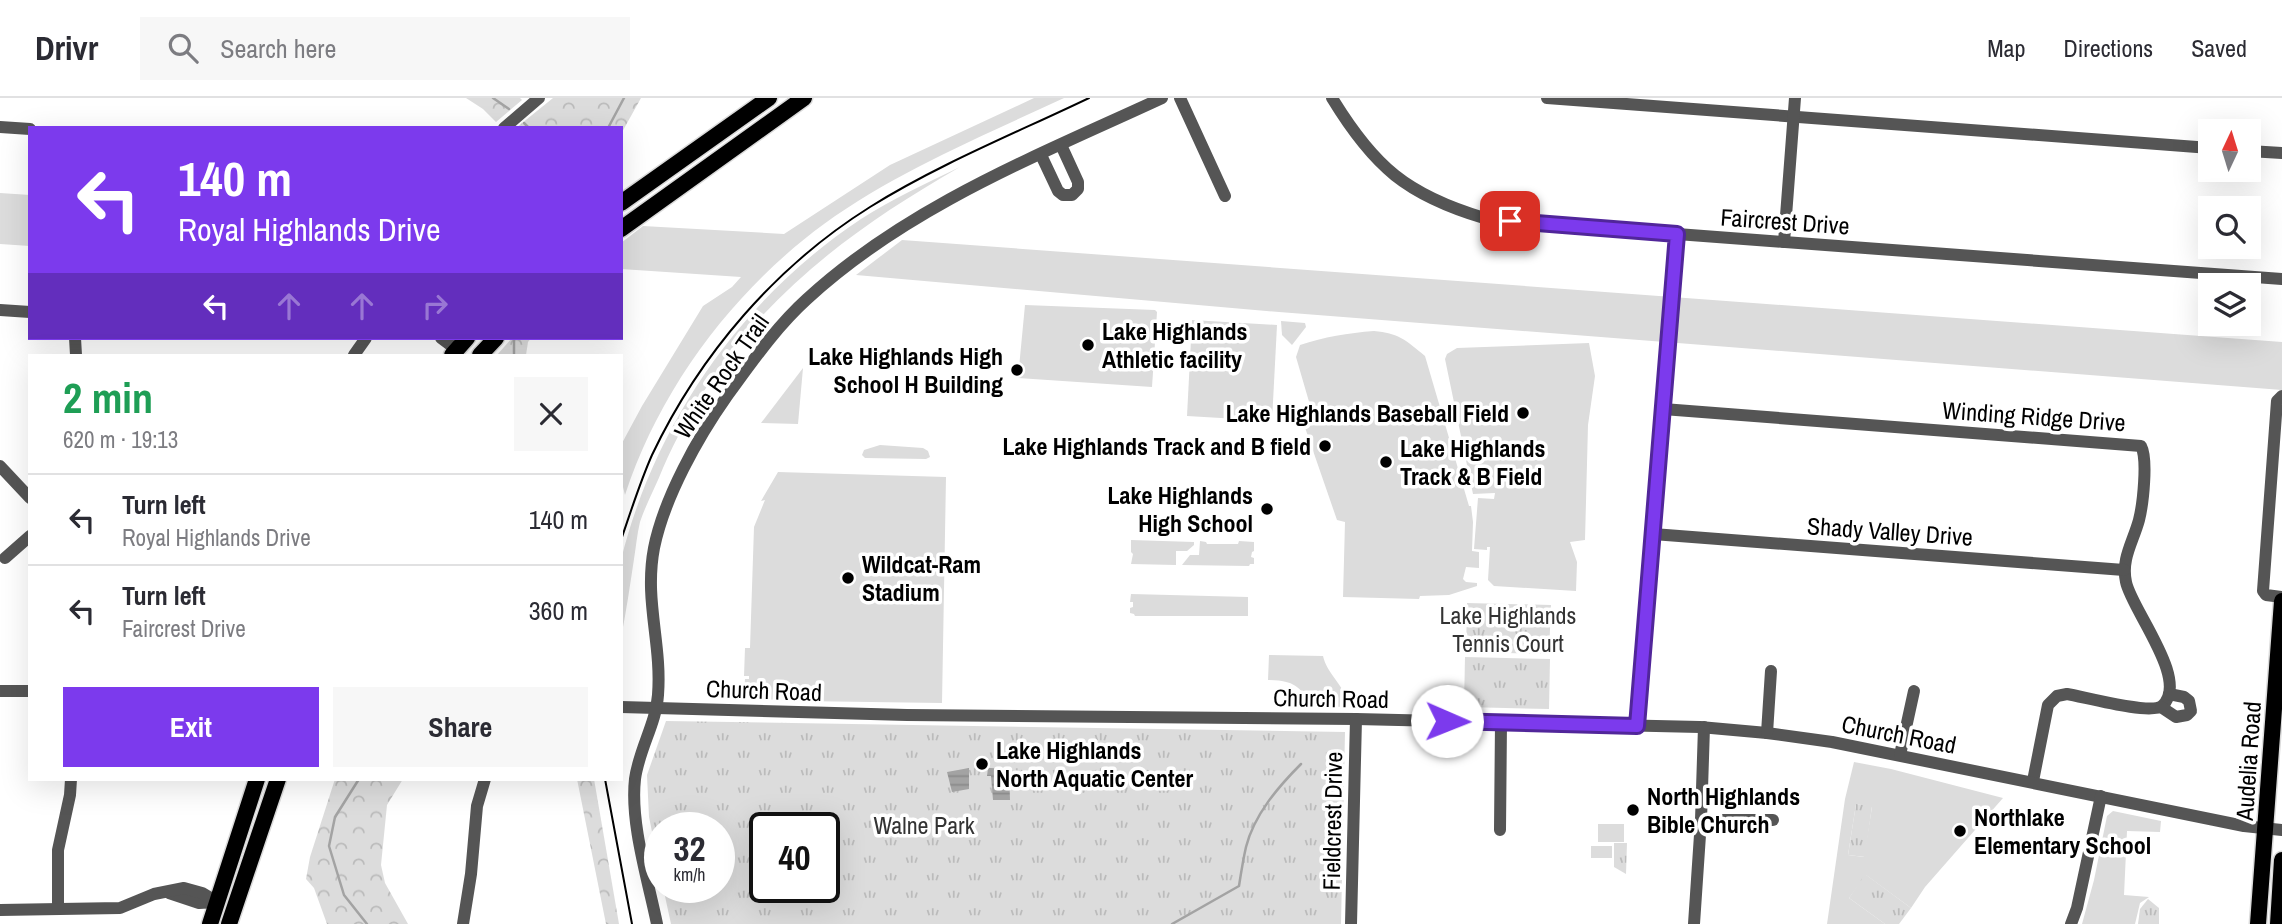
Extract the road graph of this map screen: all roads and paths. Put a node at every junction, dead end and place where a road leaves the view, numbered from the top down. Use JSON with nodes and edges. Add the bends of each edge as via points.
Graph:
{"nodes":[{"id":1,"x":539,"y":98,"type":"edge"},
{"id":2,"x":769,"y":98,"type":"edge"},
{"id":3,"x":804,"y":98,"type":"edge"},
{"id":4,"x":1162,"y":98,"type":"edge"},
{"id":5,"x":1180,"y":98,"type":"edge"},
{"id":6,"x":1332,"y":98,"type":"edge"},
{"id":7,"x":1547,"y":98,"type":"edge"},
{"id":8,"x":1794,"y":98,"type":"edge"},
{"id":9,"x":1793,"y":116,"type":"junction"},
{"id":10,"x":506,"y":126,"type":"edge"},
{"id":11,"x":0,"y":127,"type":"edge"},
{"id":12,"x":28,"y":129,"type":"edge"},
{"id":13,"x":1061,"y":145,"type":"junction"},
{"id":14,"x":2198,"y":147,"type":"edge"},
{"id":15,"x":2261,"y":152,"type":"edge"},
{"id":16,"x":2282,"y":153,"type":"edge"},
{"id":17,"x":1041,"y":155,"type":"junction"},
{"id":18,"x":685,"y":157,"type":"junction"},
{"id":19,"x":697,"y":176,"type":"junction"},
{"id":20,"x":1225,"y":196,"type":"dead end"},
{"id":21,"x":623,"y":203,"type":"edge"},
{"id":22,"x":623,"y":228,"type":"edge"},
{"id":23,"x":1677,"y":234,"type":"junction"},
{"id":24,"x":1784,"y":242,"type":"junction"},
{"id":25,"x":2282,"y":279,"type":"edge"},
{"id":26,"x":0,"y":310,"type":"edge"},
{"id":27,"x":28,"y":312,"type":"edge"},
{"id":28,"x":494,"y":340,"type":"edge"},
{"id":29,"x":481,"y":354,"type":"edge"},
{"id":30,"x":2282,"y":396,"type":"edge"},
{"id":31,"x":1663,"y":409,"type":"junction"},
{"id":32,"x":0,"y":466,"type":"edge"},
{"id":33,"x":28,"y":496,"type":"edge"},
{"id":34,"x":1653,"y":534,"type":"junction"},
{"id":35,"x":28,"y":538,"type":"edge"},
{"id":36,"x":5,"y":558,"type":"dead end"},
{"id":37,"x":2124,"y":570,"type":"junction"},
{"id":38,"x":2282,"y":599,"type":"edge"},
{"id":39,"x":1771,"y":671,"type":"dead end"},
{"id":40,"x":0,"y":691,"type":"edge"},
{"id":41,"x":28,"y":691,"type":"edge"},
{"id":42,"x":1914,"y":691,"type":"dead end"},
{"id":43,"x":2169,"y":694,"type":"junction"},
{"id":44,"x":623,"y":707,"type":"edge"},
{"id":45,"x":657,"y":707,"type":"junction"},
{"id":46,"x":2161,"y":707,"type":"junction"},
{"id":47,"x":1356,"y":719,"type":"junction"},
{"id":48,"x":1501,"y":722,"type":"junction"},
{"id":49,"x":1637,"y":726,"type":"junction"},
{"id":50,"x":1704,"y":727,"type":"junction"},
{"id":51,"x":1767,"y":733,"type":"junction"},
{"id":52,"x":1900,"y":755,"type":"junction"},
{"id":53,"x":71,"y":781,"type":"edge"},
{"id":54,"x":256,"y":781,"type":"edge"},
{"id":55,"x":277,"y":781,"type":"edge"},
{"id":56,"x":484,"y":781,"type":"edge"},
{"id":57,"x":2033,"y":782,"type":"junction"},
{"id":58,"x":2101,"y":796,"type":"junction"},
{"id":59,"x":1701,"y":820,"type":"junction"},
{"id":60,"x":1773,"y":820,"type":"dead end"},
{"id":61,"x":2274,"y":829,"type":"edge"},
{"id":62,"x":1500,"y":830,"type":"dead end"},
{"id":63,"x":2282,"y":860,"type":"edge"},
{"id":64,"x":217,"y":902,"type":"junction"},
{"id":65,"x":235,"y":906,"type":"junction"},
{"id":66,"x":58,"y":909,"type":"junction"},
{"id":67,"x":0,"y":911,"type":"edge"},
{"id":68,"x":210,"y":924,"type":"edge"},
{"id":69,"x":229,"y":924,"type":"edge"},
{"id":70,"x":463,"y":924,"type":"edge"},
{"id":71,"x":657,"y":924,"type":"edge"},
{"id":72,"x":1351,"y":924,"type":"edge"},
{"id":73,"x":1694,"y":924,"type":"edge"},
{"id":74,"x":2071,"y":924,"type":"edge"},
{"id":75,"x":2258,"y":924,"type":"edge"},
{"id":76,"x":2278,"y":924,"type":"edge"}],
"edges":[{"from":1,"to":10,"type":"street"},
{"from":2,"to":18,"type":"main road"},
{"from":3,"to":19,"type":"main road"},
{"from":4,"to":13,"type":"street","name":"White Rock Trail"},
{"from":5,"to":20,"type":"street"},
{"from":6,"to":23,"type":"street","name":"Faircrest Drive","via":[[1352,131],[1384,168],[1454,209],[1510,221]]},
{"from":7,"to":9,"type":"street"},
{"from":8,"to":9,"type":"street"},
{"from":9,"to":14,"type":"street"},
{"from":9,"to":24,"type":"street"},
{"from":11,"to":12,"type":"street"},
{"from":13,"to":17,"type":"street","name":"White Rock Trail"},
{"from":13,"to":17,"type":"street","via":[[1078,182],[1072,195],[1058,191]]},
{"from":15,"to":16,"type":"street"},
{"from":17,"to":45,"type":"street","name":"White Rock Trail","via":[[943,201],[837,273],[780,327],[712,417],[690,456],[655,546],[650,593],[659,663]]},
{"from":18,"to":19,"type":"main road"},
{"from":18,"to":21,"type":"main road"},
{"from":19,"to":22,"type":"main road"},
{"from":23,"to":24,"type":"street","name":"Faircrest Drive"},
{"from":23,"to":31,"type":"street"},
{"from":24,"to":25,"type":"street","name":"Faircrest Drive"},
{"from":26,"to":27,"type":"street"},
{"from":28,"to":29,"type":"main road"},
{"from":30,"to":38,"type":"street","name":"Audelia Road","via":[[2277,401],[2263,590]]},
{"from":31,"to":34,"type":"street"},
{"from":31,"to":37,"type":"street","name":"Winding Ridge Drive","via":[[2141,446],[2145,463],[2141,509]]},
{"from":32,"to":33,"type":"street"},
{"from":34,"to":37,"type":"street","name":"Shady Valley Drive"},
{"from":34,"to":49,"type":"street"},
{"from":35,"to":36,"type":"street"},
{"from":37,"to":43,"type":"street","via":[[2132,600],[2163,656]]},
{"from":38,"to":61,"type":"main road","name":"Audelia Road"},
{"from":39,"to":51,"type":"street"},
{"from":40,"to":41,"type":"street"},
{"from":42,"to":52,"type":"street"},
{"from":43,"to":46,"type":"street"},
{"from":43,"to":46,"type":"street","via":[[2189,701],[2190,711],[2176,717]]},
{"from":44,"to":45,"type":"street","name":"Church Road"},
{"from":45,"to":47,"type":"street","name":"Church Road","via":[[907,715]]},
{"from":45,"to":71,"type":"street","name":"White Rock Trail","via":[[634,791]]},
{"from":46,"to":57,"type":"street","via":[[2147,710],[2067,694],[2057,696],[2048,705]]},
{"from":47,"to":48,"type":"street","name":"Church Road"},
{"from":47,"to":72,"type":"street","name":"Fieldcrest Drive"},
{"from":48,"to":49,"type":"street","name":"Church Road"},
{"from":48,"to":62,"type":"street"},
{"from":49,"to":50,"type":"street","name":"Church Road"},
{"from":50,"to":51,"type":"street","name":"Church Road"},
{"from":50,"to":59,"type":"street"},
{"from":51,"to":52,"type":"street","name":"Church Road"},
{"from":52,"to":57,"type":"street","name":"Church Road"},
{"from":53,"to":66,"type":"street","via":[[58,850]]},
{"from":54,"to":64,"type":"main road"},
{"from":55,"to":65,"type":"main road"},
{"from":56,"to":70,"type":"street","via":[[477,806]]},
{"from":57,"to":58,"type":"street","name":"Church Road"},
{"from":58,"to":61,"type":"street","name":"Church Road"},
{"from":58,"to":74,"type":"street"},
{"from":59,"to":60,"type":"street"},
{"from":59,"to":73,"type":"street"},
{"from":61,"to":75,"type":"main road","name":"Audelia Road"},
{"from":63,"to":76,"type":"main road"},
{"from":64,"to":65,"type":"main road"},
{"from":64,"to":66,"type":"street","via":[[199,903],[169,892],[120,908]]},
{"from":64,"to":68,"type":"main road"},
{"from":65,"to":69,"type":"main road"},
{"from":66,"to":67,"type":"street"}]}
